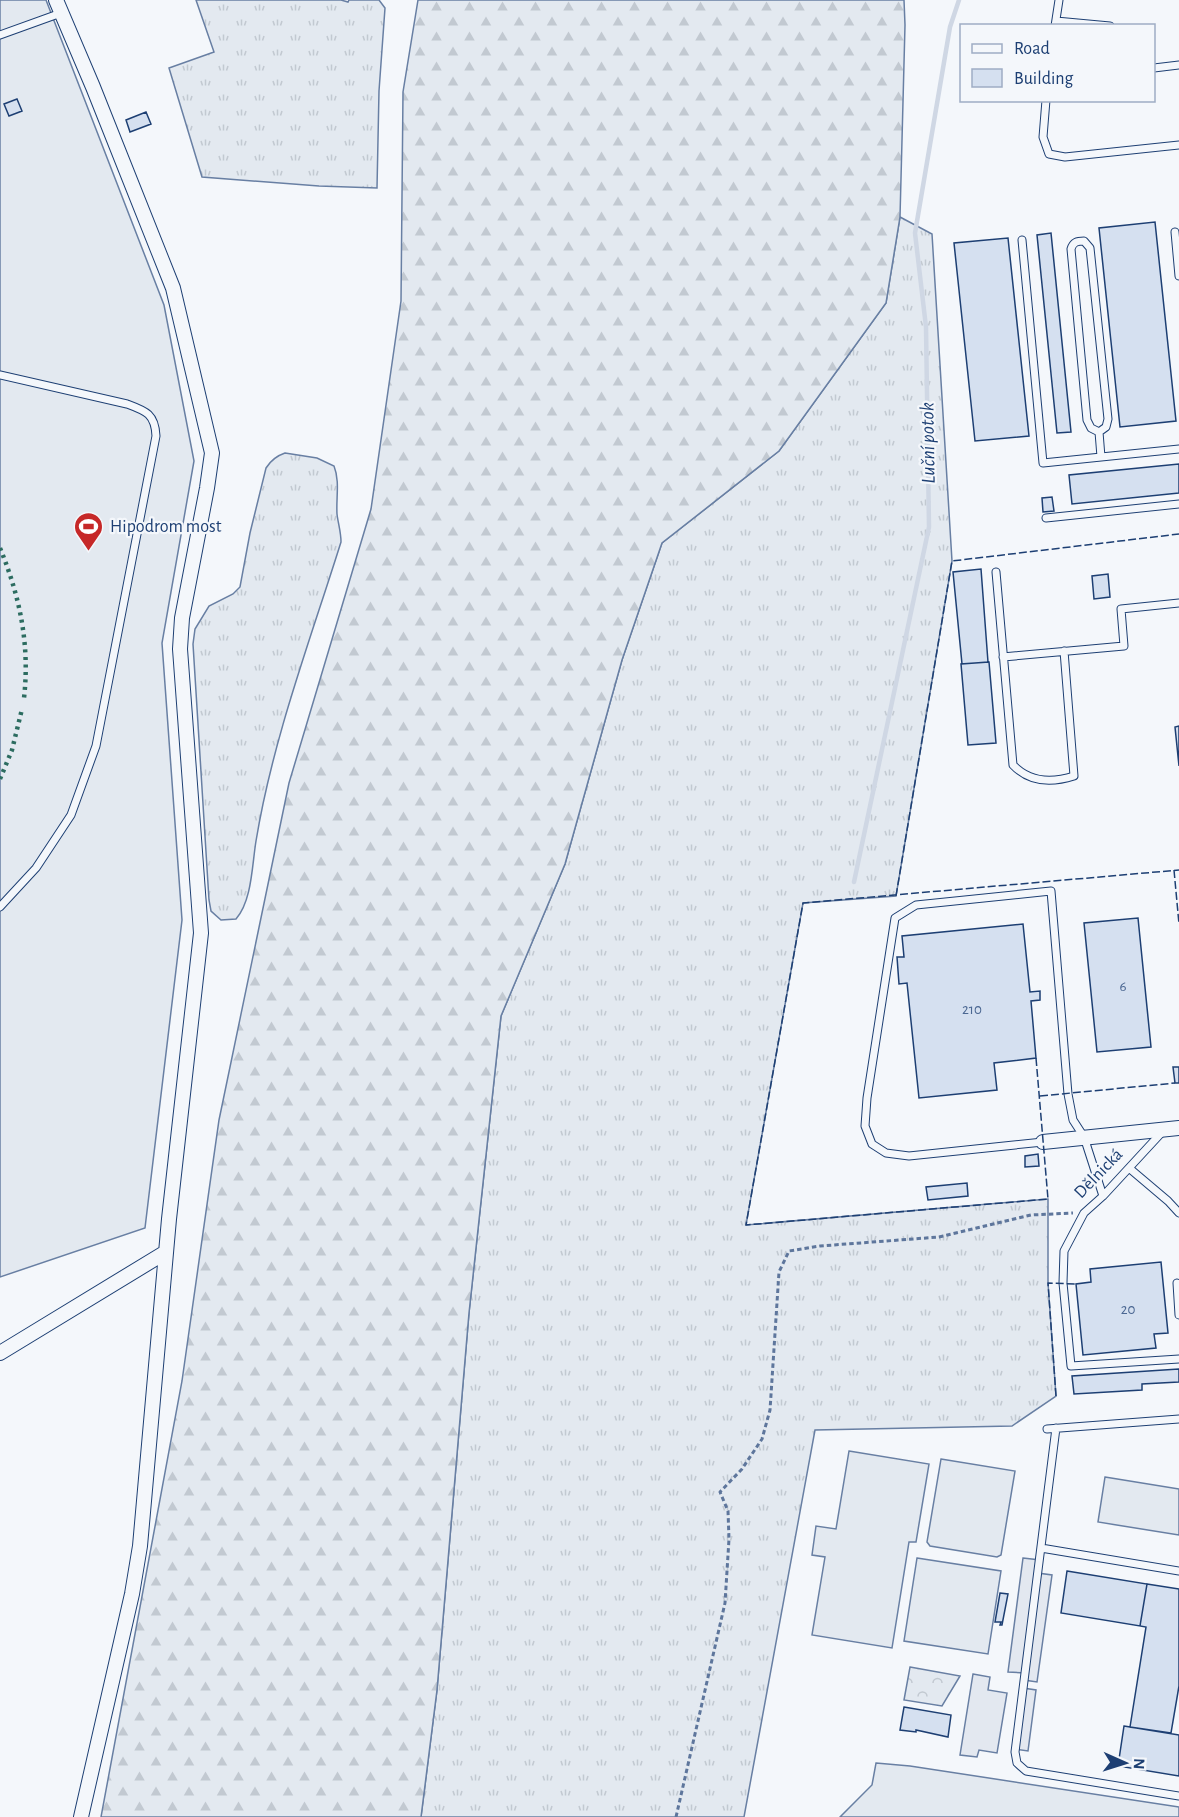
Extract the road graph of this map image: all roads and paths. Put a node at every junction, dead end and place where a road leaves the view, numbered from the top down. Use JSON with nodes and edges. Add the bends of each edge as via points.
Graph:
{"nodes":[{"id":1,"x":1059,"y":0,"type":"edge"},
{"id":2,"x":58,"y":6,"type":"edge"},
{"id":3,"x":1056,"y":23,"type":"edge"},
{"id":4,"x":1074,"y":24,"type":"edge"},
{"id":5,"x":0,"y":35,"type":"edge"},
{"id":6,"x":1179,"y":65,"type":"edge"},
{"id":7,"x":1155,"y":68,"type":"edge"},
{"id":8,"x":1046,"y":102,"type":"edge"},
{"id":9,"x":1179,"y":145,"type":"edge"},
{"id":10,"x":1175,"y":232,"type":"dead end"},
{"id":11,"x":1022,"y":240,"type":"dead end"},
{"id":12,"x":1179,"y":276,"type":"edge"},
{"id":13,"x":0,"y":375,"type":"edge"},
{"id":14,"x":1099,"y":432,"type":"junction"},
{"id":15,"x":1179,"y":449,"type":"edge"},
{"id":16,"x":1101,"y":457,"type":"junction"},
{"id":17,"x":1179,"y":504,"type":"edge"},
{"id":18,"x":1046,"y":518,"type":"dead end"},
{"id":19,"x":996,"y":572,"type":"dead end"},
{"id":20,"x":1179,"y":603,"type":"edge"},
{"id":21,"x":1064,"y":651,"type":"junction"},
{"id":22,"x":1003,"y":657,"type":"junction"},
{"id":23,"x":0,"y":907,"type":"edge"},
{"id":24,"x":1172,"y":1129,"type":"edge"},
{"id":25,"x":1084,"y":1137,"type":"junction"},
{"id":26,"x":1043,"y":1142,"type":"joint"},
{"id":27,"x":1129,"y":1168,"type":"junction"},
{"id":28,"x":1103,"y":1197,"type":"junction"},
{"id":29,"x":1084,"y":1213,"type":"junction"},
{"id":30,"x":1179,"y":1213,"type":"edge"},
{"id":31,"x":166,"y":1252,"type":"junction"},
{"id":32,"x":1177,"y":1283,"type":"dead end"},
{"id":33,"x":1179,"y":1315,"type":"edge"},
{"id":34,"x":0,"y":1353,"type":"edge"},
{"id":35,"x":1179,"y":1359,"type":"edge"},
{"id":36,"x":1179,"y":1419,"type":"edge"},
{"id":37,"x":1056,"y":1428,"type":"junction"},
{"id":38,"x":1047,"y":1429,"type":"dead end"},
{"id":39,"x":1041,"y":1548,"type":"junction"},
{"id":40,"x":1179,"y":1570,"type":"edge"},
{"id":41,"x":1179,"y":1796,"type":"edge"},
{"id":42,"x":81,"y":1817,"type":"edge"},
{"id":43,"x":676,"y":1817,"type":"edge"}],
"edges":[{"from":1,"to":3,"type":"lane"},
{"from":2,"to":5,"type":"lane"},
{"from":2,"to":31,"type":"street","via":[[173,288],[212,453],[182,618],[180,649],[201,933]]},
{"from":3,"to":4,"type":"lane"},
{"from":6,"to":7,"type":"lane"},
{"from":8,"to":9,"type":"lane","via":[[1043,137],[1049,154],[1065,157]]},
{"from":10,"to":12,"type":"lane"},
{"from":11,"to":16,"type":"lane","via":[[1043,463]]},
{"from":13,"to":23,"type":"lane","via":[[147,411],[155,424],[156,436],[96,746],[71,815],[36,868]]},
{"from":14,"to":14,"type":"lane","via":[[1087,420],[1071,249],[1077,241],[1084,241],[1090,248],[1108,419]]},
{"from":14,"to":16,"type":"lane"},
{"from":15,"to":16,"type":"lane"},
{"from":17,"to":18,"type":"lane"},
{"from":19,"to":22,"type":"lane"},
{"from":20,"to":21,"type":"lane","via":[[1121,609],[1124,646]]},
{"from":21,"to":22,"type":"lane"},
{"from":21,"to":22,"type":"lane","via":[[1074,776],[1060,780],[1022,774],[1013,765]]},
{"from":24,"to":25,"type":"street","name":"Dělnická"},
{"from":24,"to":27,"type":"lane","name":"Dělnická"},
{"from":25,"to":26,"type":"street","name":"Dělnická"},
{"from":25,"to":26,"type":"lane","via":[[1073,1120],[1068,1094],[1051,891],[916,905],[895,918],[867,1098],[865,1126],[872,1144],[886,1153],[909,1156]]},
{"from":25,"to":28,"type":"lane"},
{"from":27,"to":28,"type":"lane","name":"Dělnická"},
{"from":27,"to":30,"type":"lane"},
{"from":28,"to":29,"type":"lane","name":"Dělnická"},
{"from":29,"to":35,"type":"lane","name":"Dělnická","via":[[1064,1251],[1071,1366]]},
{"from":29,"to":43,"type":"path","via":[[1032,1215],[939,1237],[789,1251],[779,1272],[770,1410],[762,1439],[720,1492],[728,1511],[729,1530],[725,1603]]},
{"from":31,"to":34,"type":"street"},
{"from":31,"to":42,"type":"street","via":[[140,1546]]},
{"from":32,"to":33,"type":"lane"},
{"from":36,"to":37,"type":"lane"},
{"from":37,"to":38,"type":"lane"},
{"from":37,"to":39,"type":"lane"},
{"from":39,"to":40,"type":"lane"},
{"from":39,"to":41,"type":"lane","via":[[1015,1752],[1017,1763],[1026,1771]]}]}
